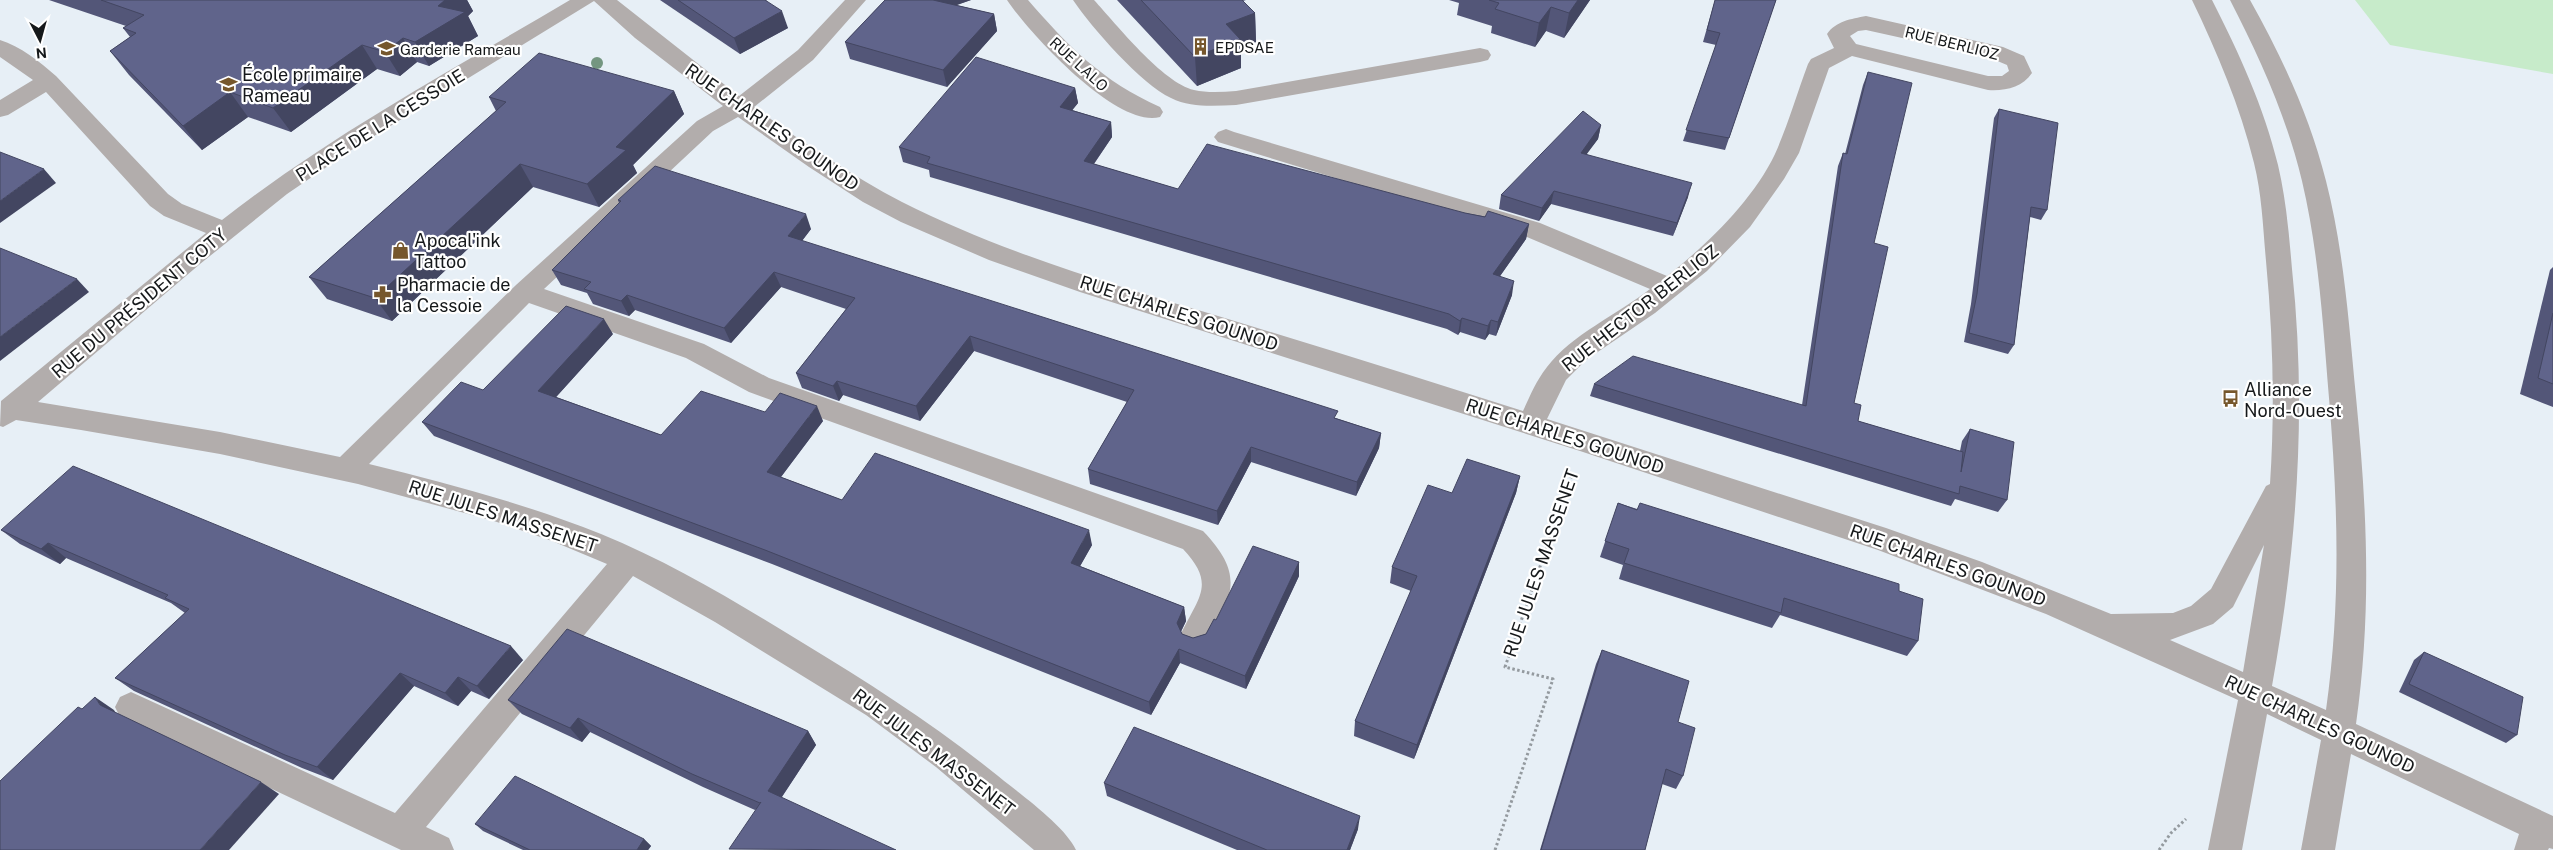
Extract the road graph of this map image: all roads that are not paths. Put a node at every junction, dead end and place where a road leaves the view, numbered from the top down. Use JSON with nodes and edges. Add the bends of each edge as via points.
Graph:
{"nodes":[{"id":1,"x":585,"y":0,"type":"edge"},
{"id":2,"x":604,"y":0,"type":"edge"},
{"id":3,"x":856,"y":0,"type":"edge"},
{"id":4,"x":1017,"y":0,"type":"edge"},
{"id":5,"x":1082,"y":0,"type":"edge"},
{"id":6,"x":2202,"y":0,"type":"edge"},
{"id":7,"x":2240,"y":0,"type":"edge"},
{"id":8,"x":0,"y":47,"type":"edge"},
{"id":9,"x":1849,"y":49,"type":"junction"},
{"id":10,"x":1480,"y":55,"type":"dead end"},
{"id":11,"x":48,"y":81,"type":"junction"},
{"id":12,"x":740,"y":108,"type":"junction"},
{"id":13,"x":0,"y":110,"type":"edge"},
{"id":14,"x":1152,"y":112,"type":"dead end"},
{"id":15,"x":1226,"y":137,"type":"dead end"},
{"id":16,"x":279,"y":188,"type":"joint"},
{"id":17,"x":225,"y":231,"type":"junction"},
{"id":18,"x":1670,"y":287,"type":"junction"},
{"id":19,"x":525,"y":292,"type":"junction"},
{"id":20,"x":6,"y":414,"type":"edge"},
{"id":21,"x":1531,"y":425,"type":"junction"},
{"id":22,"x":347,"y":468,"type":"junction"},
{"id":23,"x":2283,"y":479,"type":"junction"},
{"id":24,"x":628,"y":560,"type":"junction"},
{"id":25,"x":2098,"y":624,"type":"junction"},
{"id":26,"x":1196,"y":636,"type":"edge"},
{"id":27,"x":2254,"y":693,"type":"junction"},
{"id":28,"x":131,"y":707,"type":"edge"},
{"id":29,"x":2339,"y":733,"type":"junction"},
{"id":30,"x":400,"y":832,"type":"junction"},
{"id":31,"x":2541,"y":836,"type":"edge"},
{"id":32,"x":437,"y":850,"type":"edge"},
{"id":33,"x":1059,"y":850,"type":"edge"},
{"id":34,"x":2225,"y":850,"type":"edge"},
{"id":35,"x":2318,"y":850,"type":"edge"}],
"edges":[{"from":1,"to":16,"type":"street","name":"PLACE DE LA CESSOIE","via":[[345,144]]},
{"from":2,"to":12,"type":"street","name":"RUE CHARLES GOUNOD"},
{"from":3,"to":12,"type":"street","via":[[793,68]]},
{"from":4,"to":14,"type":"street","name":"RUE LALO","via":[[1066,57],[1087,76],[1107,92]]},
{"from":5,"to":10,"type":"street","via":[[1161,82],[1179,93],[1206,99],[1236,98]]},
{"from":6,"to":23,"type":"street","via":[[2249,107],[2272,196],[2285,316],[2287,414]]},
{"from":7,"to":29,"type":"street","via":[[2304,148],[2321,209],[2328,260],[2349,482],[2354,578]]},
{"from":8,"to":11,"type":"street"},
{"from":9,"to":9,"type":"street","name":"RUE BERLIOZ","via":[[1988,83],[2004,84],[2021,73],[2016,62],[1995,52],[1866,23],[1852,25],[1838,34],[1842,44]]},
{"from":9,"to":18,"type":"street","name":"RUE HECTOR BERLIOZ","via":[[1819,64],[1787,153],[1759,197],[1718,246]]},
{"from":11,"to":13,"type":"street"},
{"from":11,"to":17,"type":"street","via":[[159,200],[173,210]]},
{"from":12,"to":19,"type":"street","via":[[705,126]]},
{"from":12,"to":21,"type":"street","name":"RUE CHARLES GOUNOD","via":[[823,167],[909,216],[959,237],[1106,290]]},
{"from":15,"to":18,"type":"street","via":[[1531,229]]},
{"from":16,"to":17,"type":"street","name":"RUE DU PRÉSIDENT COTY"},
{"from":17,"to":20,"type":"street","name":"RUE DU PRÉSIDENT COTY"},
{"from":18,"to":21,"type":"street","name":"RUE HECTOR BERLIOZ","via":[[1577,353],[1547,388]]},
{"from":19,"to":22,"type":"street"},
{"from":19,"to":26,"type":"street","via":[[695,351],[759,385],[1193,540],[1207,553],[1217,571],[1217,591]]},
{"from":20,"to":22,"type":"street","name":"RUE JULES MASSENET","via":[[217,442]]},
{"from":21,"to":25,"type":"street","name":"RUE CHARLES GOUNOD","via":[[1889,541]]},
{"from":22,"to":24,"type":"street","name":"RUE JULES MASSENET","via":[[469,501],[563,532]]},
{"from":23,"to":25,"type":"street","via":[[2222,598],[2202,615],[2173,626],[2137,628]]},
{"from":23,"to":27,"type":"street","via":[[2275,574]]},
{"from":24,"to":30,"type":"street"},
{"from":24,"to":33,"type":"street","name":"RUE JULES MASSENET","via":[[711,602],[878,707],[965,771]]},
{"from":25,"to":27,"type":"street","name":"RUE CHARLES GOUNOD"},
{"from":27,"to":29,"type":"street","name":"RUE CHARLES GOUNOD"},
{"from":27,"to":34,"type":"street"},
{"from":28,"to":30,"type":"street"},
{"from":29,"to":31,"type":"street","name":"RUE CHARLES GOUNOD"},
{"from":29,"to":35,"type":"street"},
{"from":30,"to":32,"type":"street"}]}
